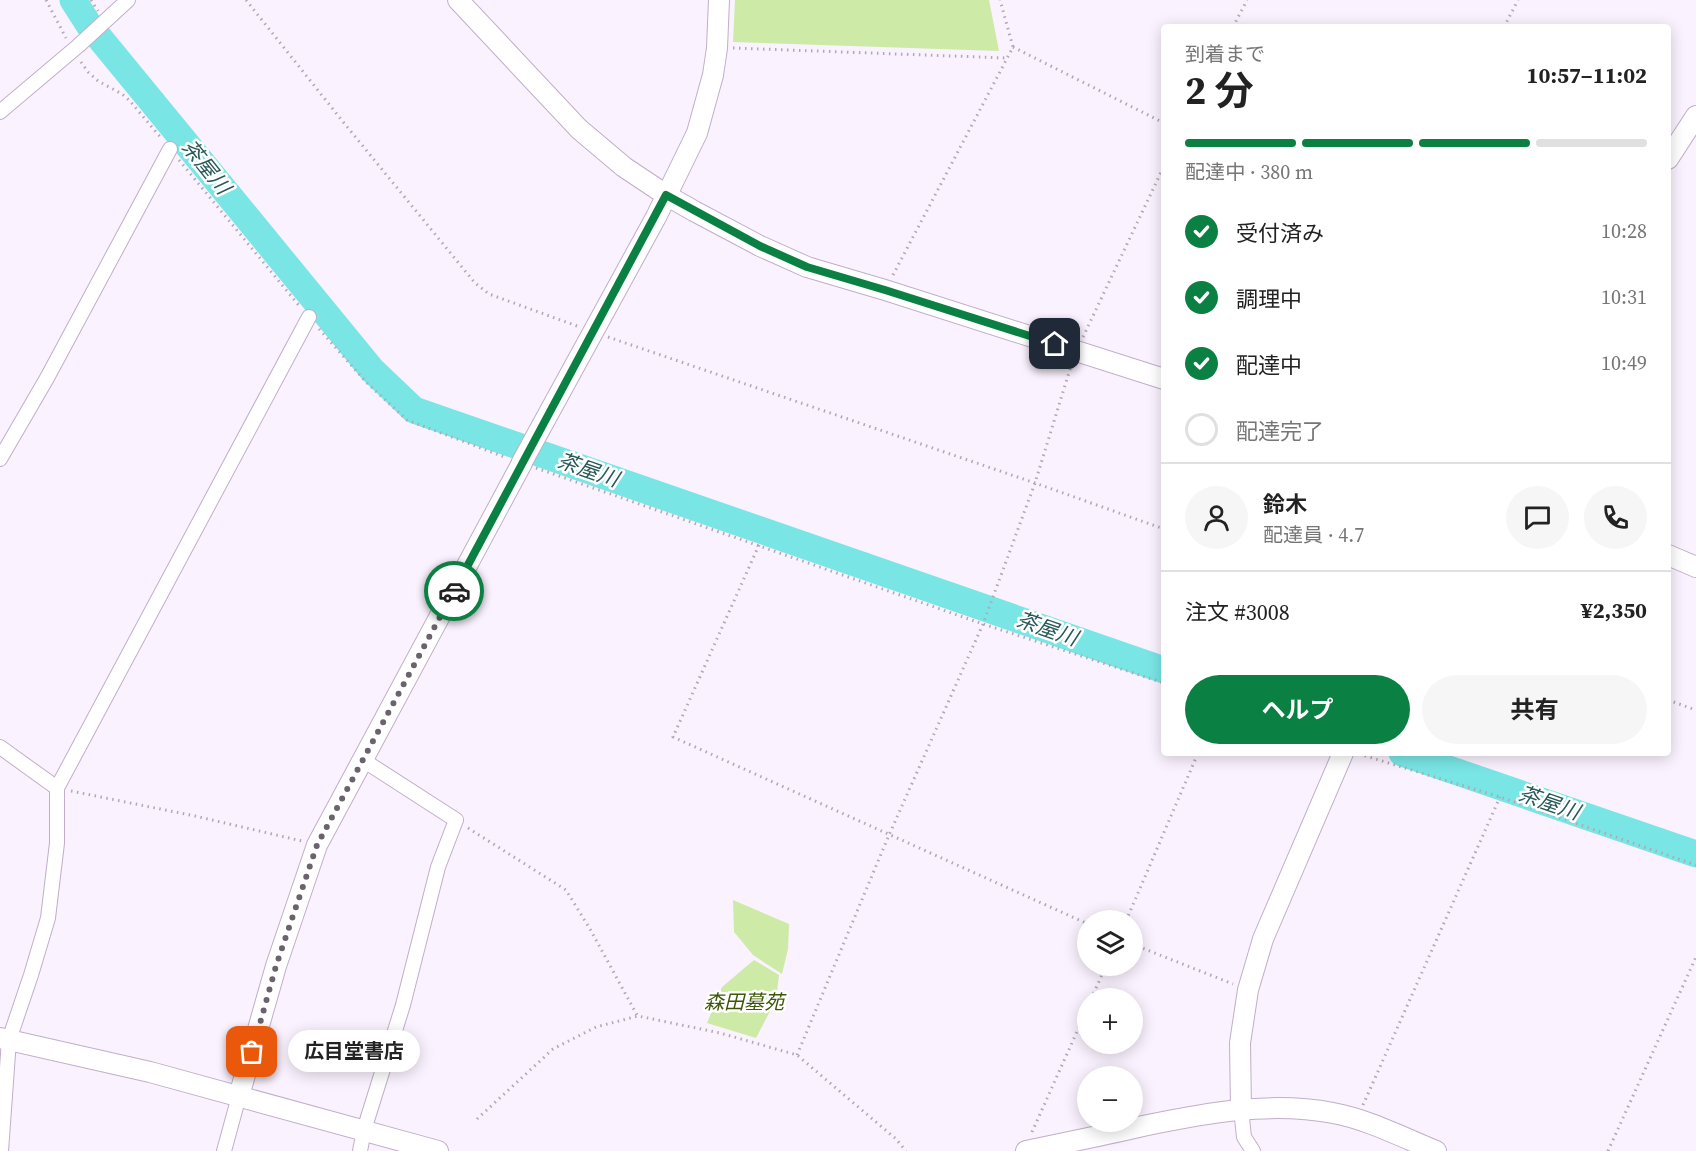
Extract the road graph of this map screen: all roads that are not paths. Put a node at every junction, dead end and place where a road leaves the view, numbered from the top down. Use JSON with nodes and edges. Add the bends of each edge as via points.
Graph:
{"nodes":[{"id":1,"x":128,"y":0,"type":"edge"},
{"id":2,"x":458,"y":0,"type":"edge"},
{"id":3,"x":719,"y":0,"type":"edge"},
{"id":4,"x":0,"y":112,"type":"edge"},
{"id":5,"x":1696,"y":116,"type":"edge"},
{"id":6,"x":170,"y":149,"type":"road end"},
{"id":7,"x":1671,"y":154,"type":"edge"},
{"id":8,"x":666,"y":195,"type":"junction"},
{"id":9,"x":309,"y":317,"type":"road end"},
{"id":10,"x":1161,"y":378,"type":"edge"},
{"id":11,"x":0,"y":459,"type":"edge"},
{"id":12,"x":1671,"y":556,"type":"edge"},
{"id":13,"x":1696,"y":567,"type":"edge"},
{"id":14,"x":0,"y":747,"type":"edge"},
{"id":15,"x":1342,"y":756,"type":"edge"},
{"id":16,"x":363,"y":760,"type":"junction"},
{"id":17,"x":57,"y":788,"type":"junction"},
{"id":18,"x":4,"y":1039,"type":"edge"},
{"id":19,"x":239,"y":1096,"type":"junction"},
{"id":20,"x":1241,"y":1109,"type":"junction"},
{"id":21,"x":364,"y":1130,"type":"junction"},
{"id":22,"x":1027,"y":1146,"type":"edge"},
{"id":23,"x":1,"y":1151,"type":"edge"},
{"id":24,"x":224,"y":1151,"type":"edge"},
{"id":25,"x":360,"y":1151,"type":"edge"},
{"id":26,"x":438,"y":1151,"type":"edge"},
{"id":27,"x":1253,"y":1151,"type":"edge"},
{"id":28,"x":1436,"y":1151,"type":"edge"}],
"edges":[{"from":1,"to":4,"type":"street"},
{"from":2,"to":8,"type":"street","via":[[579,129]]},
{"from":3,"to":8,"type":"street","via":[[713,75],[698,133]]},
{"from":5,"to":7,"type":"street"},
{"from":6,"to":11,"type":"street"},
{"from":8,"to":10,"type":"street","via":[[807,267]]},
{"from":8,"to":16,"type":"street"},
{"from":9,"to":17,"type":"street"},
{"from":12,"to":13,"type":"street"},
{"from":14,"to":17,"type":"street"},
{"from":15,"to":20,"type":"street","via":[[1263,939],[1248,990],[1240,1043]]},
{"from":16,"to":19,"type":"street","via":[[317,845],[276,966]]},
{"from":16,"to":21,"type":"street","via":[[456,820],[438,867],[403,1005]]},
{"from":17,"to":18,"type":"street","via":[[57,843],[48,918],[31,975]]},
{"from":18,"to":19,"type":"street"},
{"from":18,"to":23,"type":"street"},
{"from":19,"to":21,"type":"street"},
{"from":19,"to":24,"type":"street"},
{"from":20,"to":22,"type":"street"},
{"from":20,"to":27,"type":"street","via":[[1244,1137]]},
{"from":20,"to":28,"type":"street","via":[[1335,1113]]},
{"from":21,"to":25,"type":"street"},
{"from":21,"to":26,"type":"street"}]}
